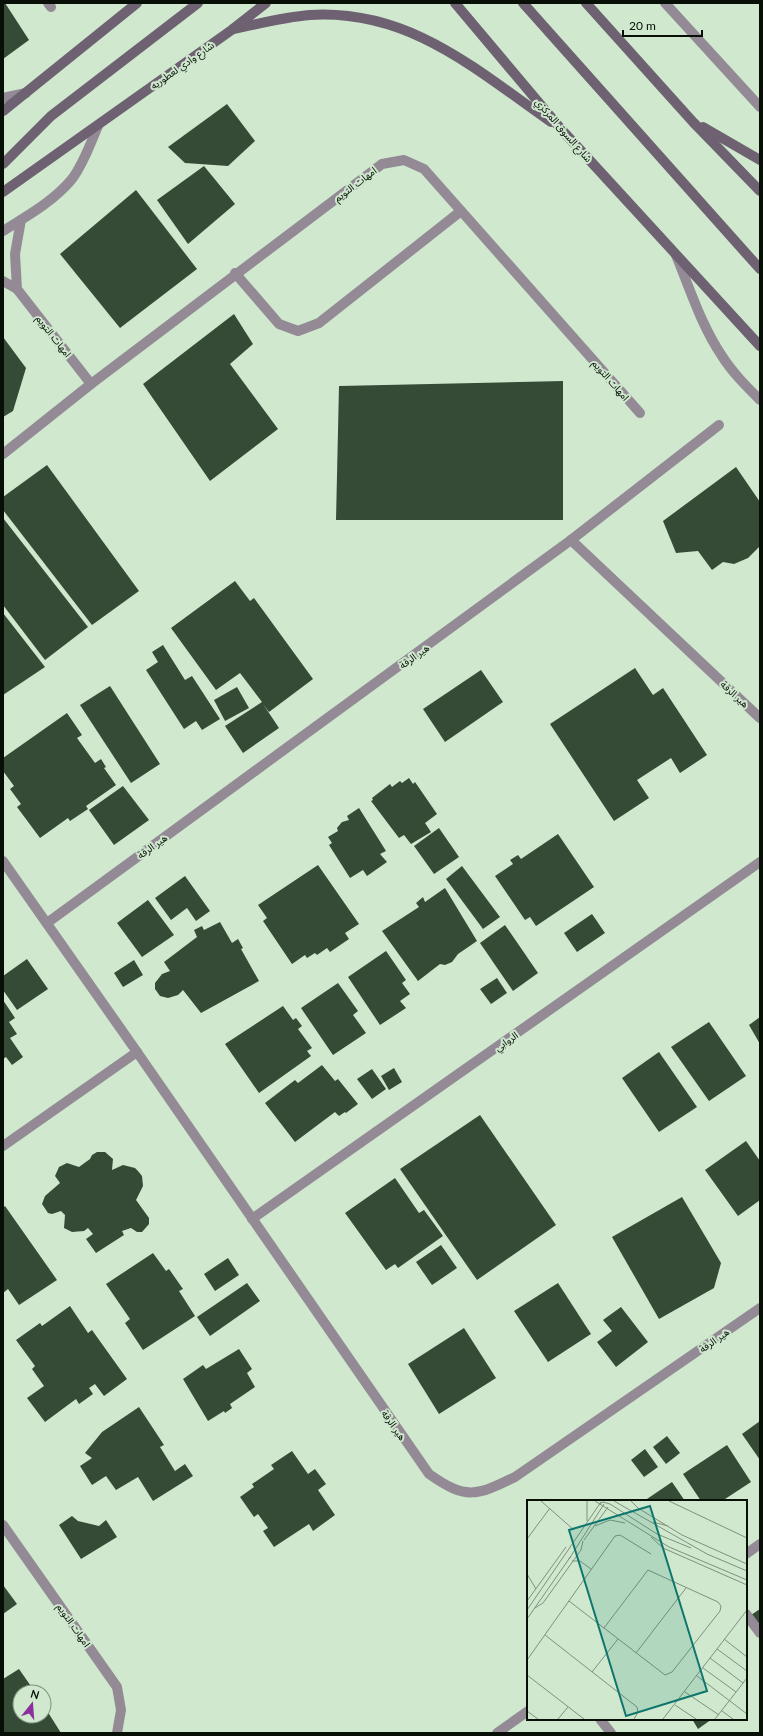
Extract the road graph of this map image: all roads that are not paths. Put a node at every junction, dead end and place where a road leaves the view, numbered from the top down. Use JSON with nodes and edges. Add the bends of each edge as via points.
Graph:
{"nodes":[{"id":1,"x":137,"y":3,"type":"edge"},
{"id":2,"x":198,"y":3,"type":"edge"},
{"id":3,"x":266,"y":3,"type":"edge"},
{"id":4,"x":454,"y":3,"type":"edge"},
{"id":5,"x":524,"y":3,"type":"edge"},
{"id":6,"x":586,"y":3,"type":"edge"},
{"id":7,"x":595,"y":3,"type":"edge"},
{"id":8,"x":664,"y":3,"type":"edge"},
{"id":9,"x":233,"y":29,"type":"junction"},
{"id":10,"x":610,"y":30,"type":"junction"},
{"id":11,"x":26,"y":93,"type":"junction"},
{"id":12,"x":3,"y":98,"type":"edge"},
{"id":13,"x":760,"y":107,"type":"edge"},
{"id":14,"x":3,"y":112,"type":"edge"},
{"id":15,"x":693,"y":122,"type":"junction"},
{"id":16,"x":98,"y":126,"type":"junction"},
{"id":17,"x":561,"y":129,"type":"junction"},
{"id":18,"x":760,"y":160,"type":"edge"},
{"id":19,"x":3,"y":164,"type":"edge"},
{"id":20,"x":760,"y":191,"type":"edge"},
{"id":21,"x":3,"y":192,"type":"edge"},
{"id":22,"x":461,"y":211,"type":"junction"},
{"id":23,"x":21,"y":220,"type":"junction"},
{"id":24,"x":3,"y":231,"type":"edge"},
{"id":25,"x":676,"y":255,"type":"junction"},
{"id":26,"x":760,"y":269,"type":"edge"},
{"id":27,"x":235,"y":273,"type":"junction"},
{"id":28,"x":3,"y":280,"type":"edge"},
{"id":29,"x":17,"y":289,"type":"junction"},
{"id":30,"x":760,"y":346,"type":"edge"},
{"id":31,"x":90,"y":384,"type":"junction"},
{"id":32,"x":760,"y":400,"type":"edge"},
{"id":33,"x":640,"y":413,"type":"dead end"},
{"id":34,"x":718,"y":425,"type":"dead end"},
{"id":35,"x":3,"y":454,"type":"edge"},
{"id":36,"x":571,"y":540,"type":"junction"},
{"id":37,"x":760,"y":718,"type":"edge"},
{"id":38,"x":3,"y":861,"type":"edge"},
{"id":39,"x":760,"y":862,"type":"edge"},
{"id":40,"x":47,"y":923,"type":"junction"},
{"id":41,"x":137,"y":1052,"type":"junction"},
{"id":42,"x":3,"y":1146,"type":"edge"},
{"id":43,"x":252,"y":1219,"type":"junction"},
{"id":44,"x":760,"y":1308,"type":"edge"},
{"id":45,"x":3,"y":1525,"type":"edge"},
{"id":46,"x":760,"y":1544,"type":"edge"},
{"id":47,"x":747,"y":1553,"type":"edge"},
{"id":48,"x":747,"y":1615,"type":"edge"},
{"id":49,"x":760,"y":1633,"type":"edge"},
{"id":50,"x":527,"y":1712,"type":"edge"},
{"id":51,"x":601,"y":1720,"type":"edge"},
{"id":52,"x":117,"y":1733,"type":"edge"},
{"id":53,"x":497,"y":1733,"type":"edge"},
{"id":54,"x":611,"y":1733,"type":"edge"}],
"edges":[{"from":1,"to":11,"type":"main road"},
{"from":2,"to":19,"type":"main road","via":[[51,116]]},
{"from":3,"to":9,"type":"main road","name":"شارع وادي لعطوريه"},
{"from":4,"to":17,"type":"main road","name":"شارع السوق المركزي"},
{"from":5,"to":26,"type":"main road"},
{"from":6,"to":10,"type":"main road"},
{"from":7,"to":10,"type":"main road"},
{"from":8,"to":13,"type":"street"},
{"from":9,"to":16,"type":"main road","name":"شارع وادي لعطوريه"},
{"from":9,"to":17,"type":"main road","via":[[311,15],[380,21],[455,55]]},
{"from":10,"to":15,"type":"main road"},
{"from":11,"to":12,"type":"street"},
{"from":11,"to":14,"type":"main road"},
{"from":15,"to":18,"type":"main road"},
{"from":15,"to":20,"type":"main road"},
{"from":16,"to":21,"type":"main road","name":"شارع وادي لعطوريه"},
{"from":16,"to":23,"type":"street","name":"شارع وادي لعطوريه","via":[[86,155],[72,178],[54,197]]},
{"from":17,"to":25,"type":"main road","name":"شارع السوق المركزي"},
{"from":22,"to":27,"type":"street","name":"امهات التويم","via":[[424,169],[404,160],[382,164]]},
{"from":22,"to":27,"type":"street","via":[[320,323],[298,331],[279,324]]},
{"from":22,"to":33,"type":"street","name":"امهات التويم"},
{"from":23,"to":24,"type":"street","name":"شارع وادي لعطوريه"},
{"from":23,"to":29,"type":"street","via":[[15,254]]},
{"from":25,"to":30,"type":"main road","name":"شارع السوق المركزي"},
{"from":25,"to":32,"type":"street","name":"شارع السوق المركزي","via":[[707,331],[736,376]]},
{"from":27,"to":31,"type":"street","name":"امهات التويم"},
{"from":28,"to":29,"type":"street","name":"امهات التويم"},
{"from":29,"to":31,"type":"street","name":"امهات التويم"},
{"from":31,"to":35,"type":"street","name":"امهات التويم"},
{"from":34,"to":36,"type":"street"},
{"from":36,"to":37,"type":"street","name":"هير الرقة"},
{"from":36,"to":40,"type":"street","name":"هير الرقة"},
{"from":38,"to":40,"type":"street","name":"هير الرقة"},
{"from":39,"to":43,"type":"street","name":"الروابي"},
{"from":40,"to":41,"type":"street","name":"هير الرقة"},
{"from":41,"to":42,"type":"street"},
{"from":41,"to":43,"type":"street","name":"هير الرقة"},
{"from":43,"to":44,"type":"street","name":"هير الرقة","via":[[429,1474],[448,1487],[469,1493],[491,1488],[515,1477]]},
{"from":45,"to":52,"type":"street","name":"امهات التويم","via":[[117,1687],[121,1710]]},
{"from":46,"to":47,"type":"street"},
{"from":48,"to":49,"type":"street"},
{"from":50,"to":53,"type":"street"},
{"from":51,"to":54,"type":"street"}]}
